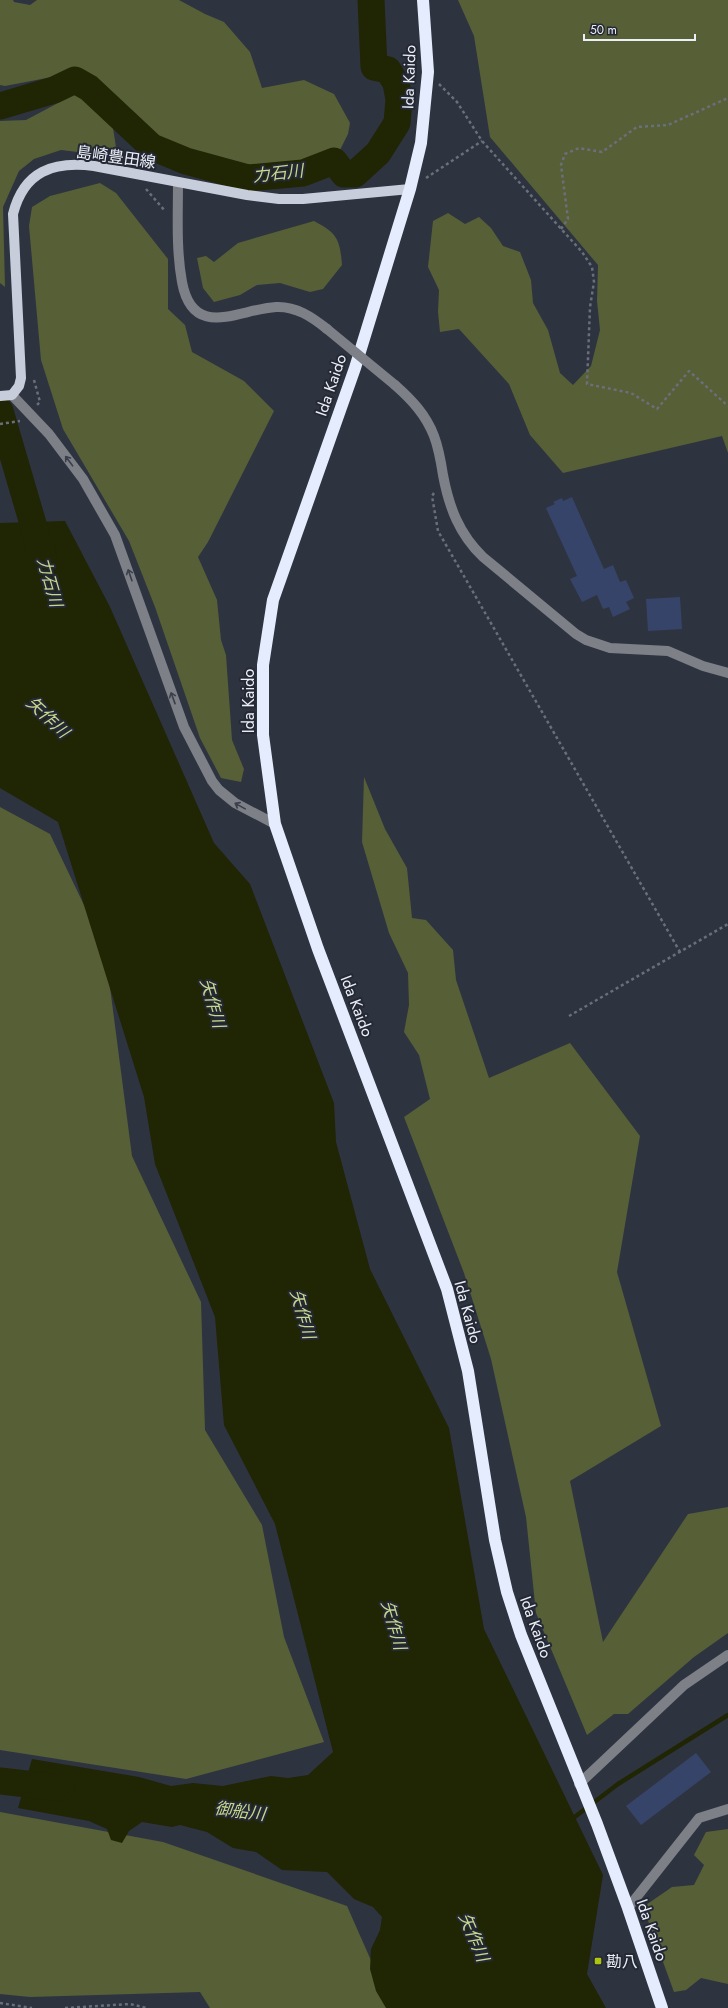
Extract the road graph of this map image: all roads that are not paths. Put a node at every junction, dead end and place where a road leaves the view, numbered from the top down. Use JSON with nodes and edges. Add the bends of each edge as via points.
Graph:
{"nodes":[{"id":1,"x":424,"y":0,"type":"edge"},
{"id":2,"x":178,"y":182,"type":"junction"},
{"id":3,"x":411,"y":185,"type":"junction"},
{"id":4,"x":12,"y":395,"type":"junction"},
{"id":5,"x":0,"y":396,"type":"edge"},
{"id":6,"x":728,"y":673,"type":"edge"},
{"id":7,"x":275,"y":824,"type":"junction"},
{"id":8,"x":728,"y":1655,"type":"edge"},
{"id":9,"x":581,"y":1788,"type":"junction"},
{"id":10,"x":728,"y":1809,"type":"edge"},
{"id":11,"x":628,"y":1908,"type":"junction"},
{"id":12,"x":662,"y":2008,"type":"edge"}],
"edges":[{"from":1,"to":3,"type":"highway","name":"Ida Kaido","via":[[428,72],[421,143]]},
{"from":2,"to":3,"type":"main road","name":"島崎豊田線","via":[[279,199],[303,199]]},
{"from":2,"to":4,"type":"main road","name":"島崎豊田線","via":[[77,164],[46,169],[24,187],[13,214],[21,371],[19,386]]},
{"from":2,"to":6,"type":"street","bridge":true,"via":[[178,256],[185,294],[195,310],[213,318],[275,307],[286,307],[307,314],[412,401],[430,426],[456,522],[483,557],[586,640],[610,648],[668,651],[703,666]]},
{"from":3,"to":7,"type":"highway","name":"Ida Kaido","via":[[355,368],[273,600],[263,665],[263,735]]},
{"from":4,"to":5,"type":"main road"},
{"from":7,"to":4,"type":"street","one_way":true,"via":[[235,803],[212,781],[184,727],[115,535],[83,479],[49,434]]},
{"from":7,"to":9,"type":"highway","name":"Ida Kaido","via":[[318,949],[447,1289],[468,1371],[495,1540],[507,1592],[521,1635]]},
{"from":8,"to":9,"type":"street","via":[[684,1685]]},
{"from":9,"to":11,"type":"highway","name":"Ida Kaido"},
{"from":10,"to":11,"type":"street","via":[[699,1818]]},
{"from":11,"to":12,"type":"highway","name":"Ida Kaido"}]}
